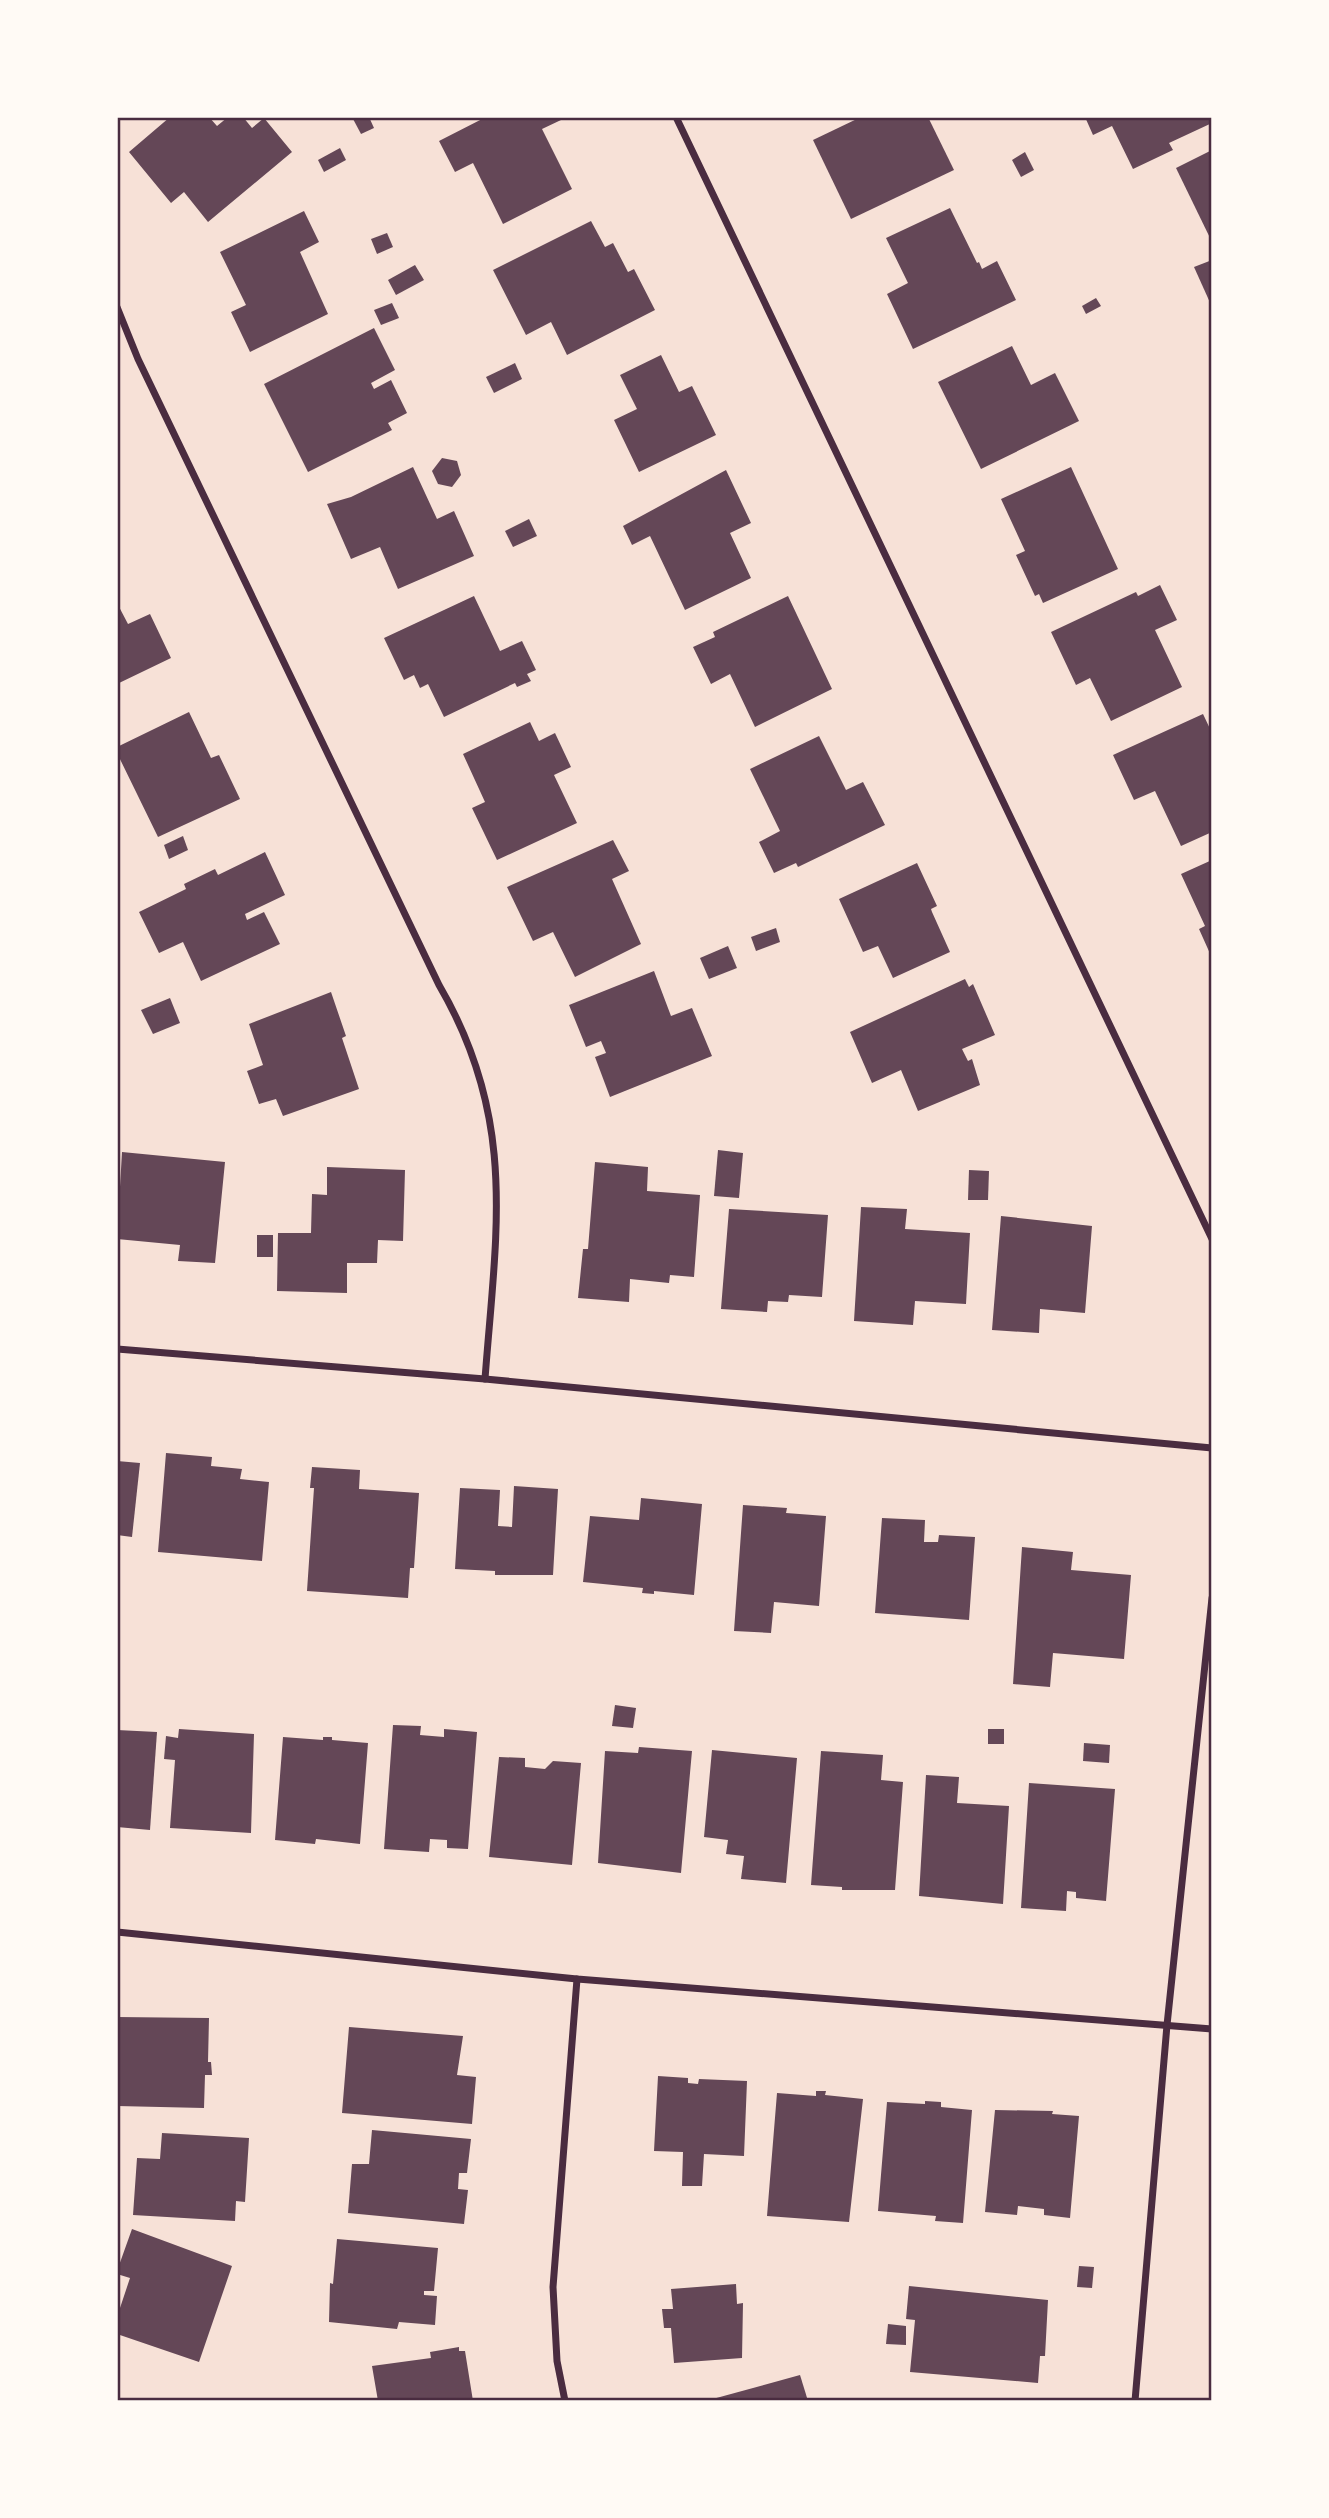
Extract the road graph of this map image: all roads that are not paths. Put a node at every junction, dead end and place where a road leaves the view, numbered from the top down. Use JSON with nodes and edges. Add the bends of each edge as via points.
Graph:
{"nodes":[{"id":1,"x":676,"y":117,"type":"edge"},
{"id":2,"x":117,"y":307,"type":"edge"},
{"id":3,"x":1212,"y":1239,"type":"edge"},
{"id":4,"x":117,"y":1349,"type":"edge"},
{"id":5,"x":485,"y":1379,"type":"junction"},
{"id":6,"x":1212,"y":1448,"type":"edge"},
{"id":7,"x":1212,"y":1598,"type":"edge"},
{"id":8,"x":117,"y":1932,"type":"edge"},
{"id":9,"x":577,"y":1979,"type":"junction"},
{"id":10,"x":1167,"y":2025,"type":"junction"},
{"id":11,"x":1212,"y":2029,"type":"edge"},
{"id":12,"x":565,"y":2401,"type":"edge"},
{"id":13,"x":1135,"y":2401,"type":"edge"}],
"edges":[{"from":1,"to":3,"type":"street"},
{"from":2,"to":5,"type":"street","via":[[150,384],[456,1014],[481,1076],[495,1142],[497,1216]]},
{"from":4,"to":5,"type":"street"},
{"from":5,"to":6,"type":"street"},
{"from":7,"to":10,"type":"street"},
{"from":8,"to":9,"type":"street"},
{"from":9,"to":10,"type":"street"},
{"from":9,"to":12,"type":"street","via":[[554,2287],[557,2361]]},
{"from":10,"to":11,"type":"street"},
{"from":10,"to":13,"type":"street"}]}
